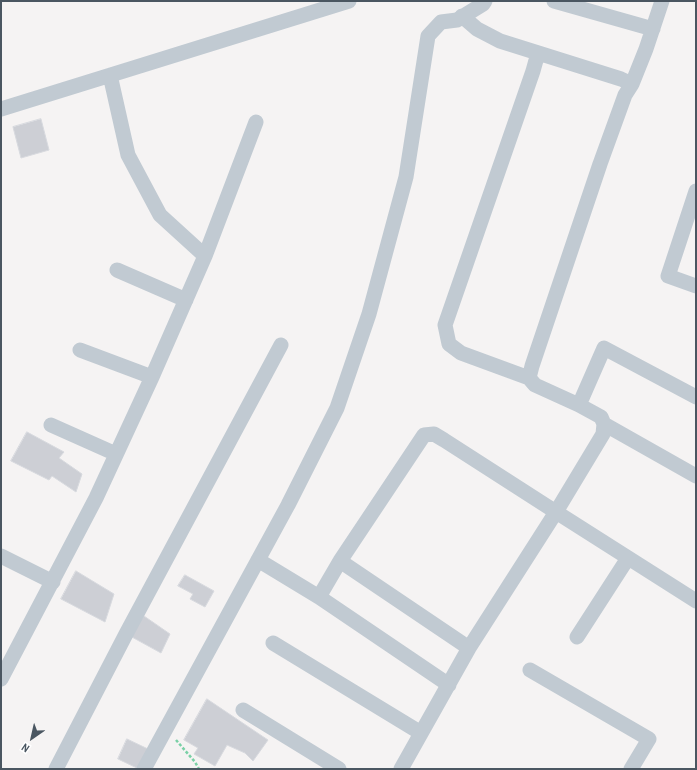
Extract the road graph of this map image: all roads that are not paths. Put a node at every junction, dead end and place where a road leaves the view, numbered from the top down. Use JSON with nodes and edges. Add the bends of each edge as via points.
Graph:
{"nodes":[{"id":1,"x":349,"y":1,"type":"edge"},
{"id":2,"x":554,"y":1,"type":"edge"},
{"id":3,"x":662,"y":1,"type":"edge"},
{"id":4,"x":483,"y":2,"type":"edge"},
{"id":5,"x":462,"y":16,"type":"junction"},
{"id":6,"x":653,"y":28,"type":"junction"},
{"id":7,"x":538,"y":53,"type":"junction"},
{"id":8,"x":110,"y":75,"type":"junction"},
{"id":9,"x":632,"y":84,"type":"junction"},
{"id":10,"x":1,"y":109,"type":"edge"},
{"id":11,"x":256,"y":122,"type":"dead end"},
{"id":12,"x":696,"y":191,"type":"edge"},
{"id":13,"x":205,"y":256,"type":"junction"},
{"id":14,"x":117,"y":270,"type":"dead end"},
{"id":15,"x":696,"y":286,"type":"edge"},
{"id":16,"x":186,"y":300,"type":"junction"},
{"id":17,"x":281,"y":344,"type":"dead end"},
{"id":18,"x":80,"y":350,"type":"dead end"},
{"id":19,"x":152,"y":377,"type":"junction"},
{"id":20,"x":529,"y":378,"type":"junction"},
{"id":21,"x":696,"y":397,"type":"edge"},
{"id":22,"x":579,"y":405,"type":"junction"},
{"id":23,"x":604,"y":424,"type":"junction"},
{"id":24,"x":51,"y":425,"type":"dead end"},
{"id":25,"x":116,"y":454,"type":"junction"},
{"id":26,"x":696,"y":476,"type":"edge"},
{"id":27,"x":556,"y":512,"type":"junction"},
{"id":28,"x":1,"y":556,"type":"edge"},
{"id":29,"x":628,"y":558,"type":"junction"},
{"id":30,"x":258,"y":560,"type":"junction"},
{"id":31,"x":340,"y":561,"type":"junction"},
{"id":32,"x":53,"y":582,"type":"junction"},
{"id":33,"x":319,"y":597,"type":"junction"},
{"id":34,"x":696,"y":601,"type":"edge"},
{"id":35,"x":577,"y":637,"type":"dead end"},
{"id":36,"x":273,"y":643,"type":"dead end"},
{"id":37,"x":469,"y":648,"type":"junction"},
{"id":38,"x":530,"y":670,"type":"dead end"},
{"id":39,"x":1,"y":679,"type":"edge"},
{"id":40,"x":448,"y":685,"type":"junction"},
{"id":41,"x":243,"y":710,"type":"dead end"},
{"id":42,"x":421,"y":733,"type":"junction"},
{"id":43,"x":637,"y":767,"type":"edge"},
{"id":44,"x":56,"y":769,"type":"edge"},
{"id":45,"x":144,"y":769,"type":"edge"},
{"id":46,"x":339,"y":769,"type":"edge"},
{"id":47,"x":401,"y":769,"type":"edge"}],
"edges":[{"from":1,"to":8,"type":"street"},
{"from":2,"to":6,"type":"street"},
{"from":3,"to":6,"type":"street"},
{"from":4,"to":5,"type":"street"},
{"from":5,"to":7,"type":"street","via":[[477,29],[500,41]]},
{"from":5,"to":30,"type":"street","via":[[457,20],[441,22],[428,36],[406,177],[369,314],[337,408]]},
{"from":6,"to":9,"type":"street"},
{"from":7,"to":9,"type":"street"},
{"from":7,"to":20,"type":"street","via":[[445,325],[449,344],[461,353]]},
{"from":8,"to":10,"type":"street"},
{"from":8,"to":13,"type":"street","via":[[128,155],[160,215]]},
{"from":9,"to":20,"type":"street","via":[[625,95],[600,164]]},
{"from":11,"to":13,"type":"street"},
{"from":12,"to":15,"type":"street","via":[[668,276]]},
{"from":13,"to":16,"type":"street"},
{"from":14,"to":16,"type":"street"},
{"from":16,"to":19,"type":"street"},
{"from":17,"to":44,"type":"street"},
{"from":18,"to":19,"type":"street"},
{"from":19,"to":25,"type":"street"},
{"from":20,"to":22,"type":"street","via":[[535,385]]},
{"from":21,"to":22,"type":"street","via":[[604,348]]},
{"from":22,"to":23,"type":"street","via":[[601,417]]},
{"from":23,"to":26,"type":"street"},
{"from":23,"to":27,"type":"street","via":[[603,434]]},
{"from":24,"to":25,"type":"street"},
{"from":25,"to":32,"type":"street"},
{"from":27,"to":29,"type":"street"},
{"from":27,"to":31,"type":"street","via":[[434,434],[424,435]]},
{"from":27,"to":37,"type":"street"},
{"from":28,"to":32,"type":"street"},
{"from":29,"to":34,"type":"street"},
{"from":29,"to":35,"type":"street"},
{"from":30,"to":33,"type":"street"},
{"from":30,"to":45,"type":"street"},
{"from":31,"to":33,"type":"street"},
{"from":31,"to":37,"type":"street"},
{"from":32,"to":39,"type":"street"},
{"from":33,"to":40,"type":"street"},
{"from":36,"to":42,"type":"street"},
{"from":37,"to":40,"type":"street"},
{"from":38,"to":43,"type":"street","via":[[649,739]]},
{"from":40,"to":42,"type":"street"},
{"from":41,"to":46,"type":"street"},
{"from":42,"to":47,"type":"street"}]}
